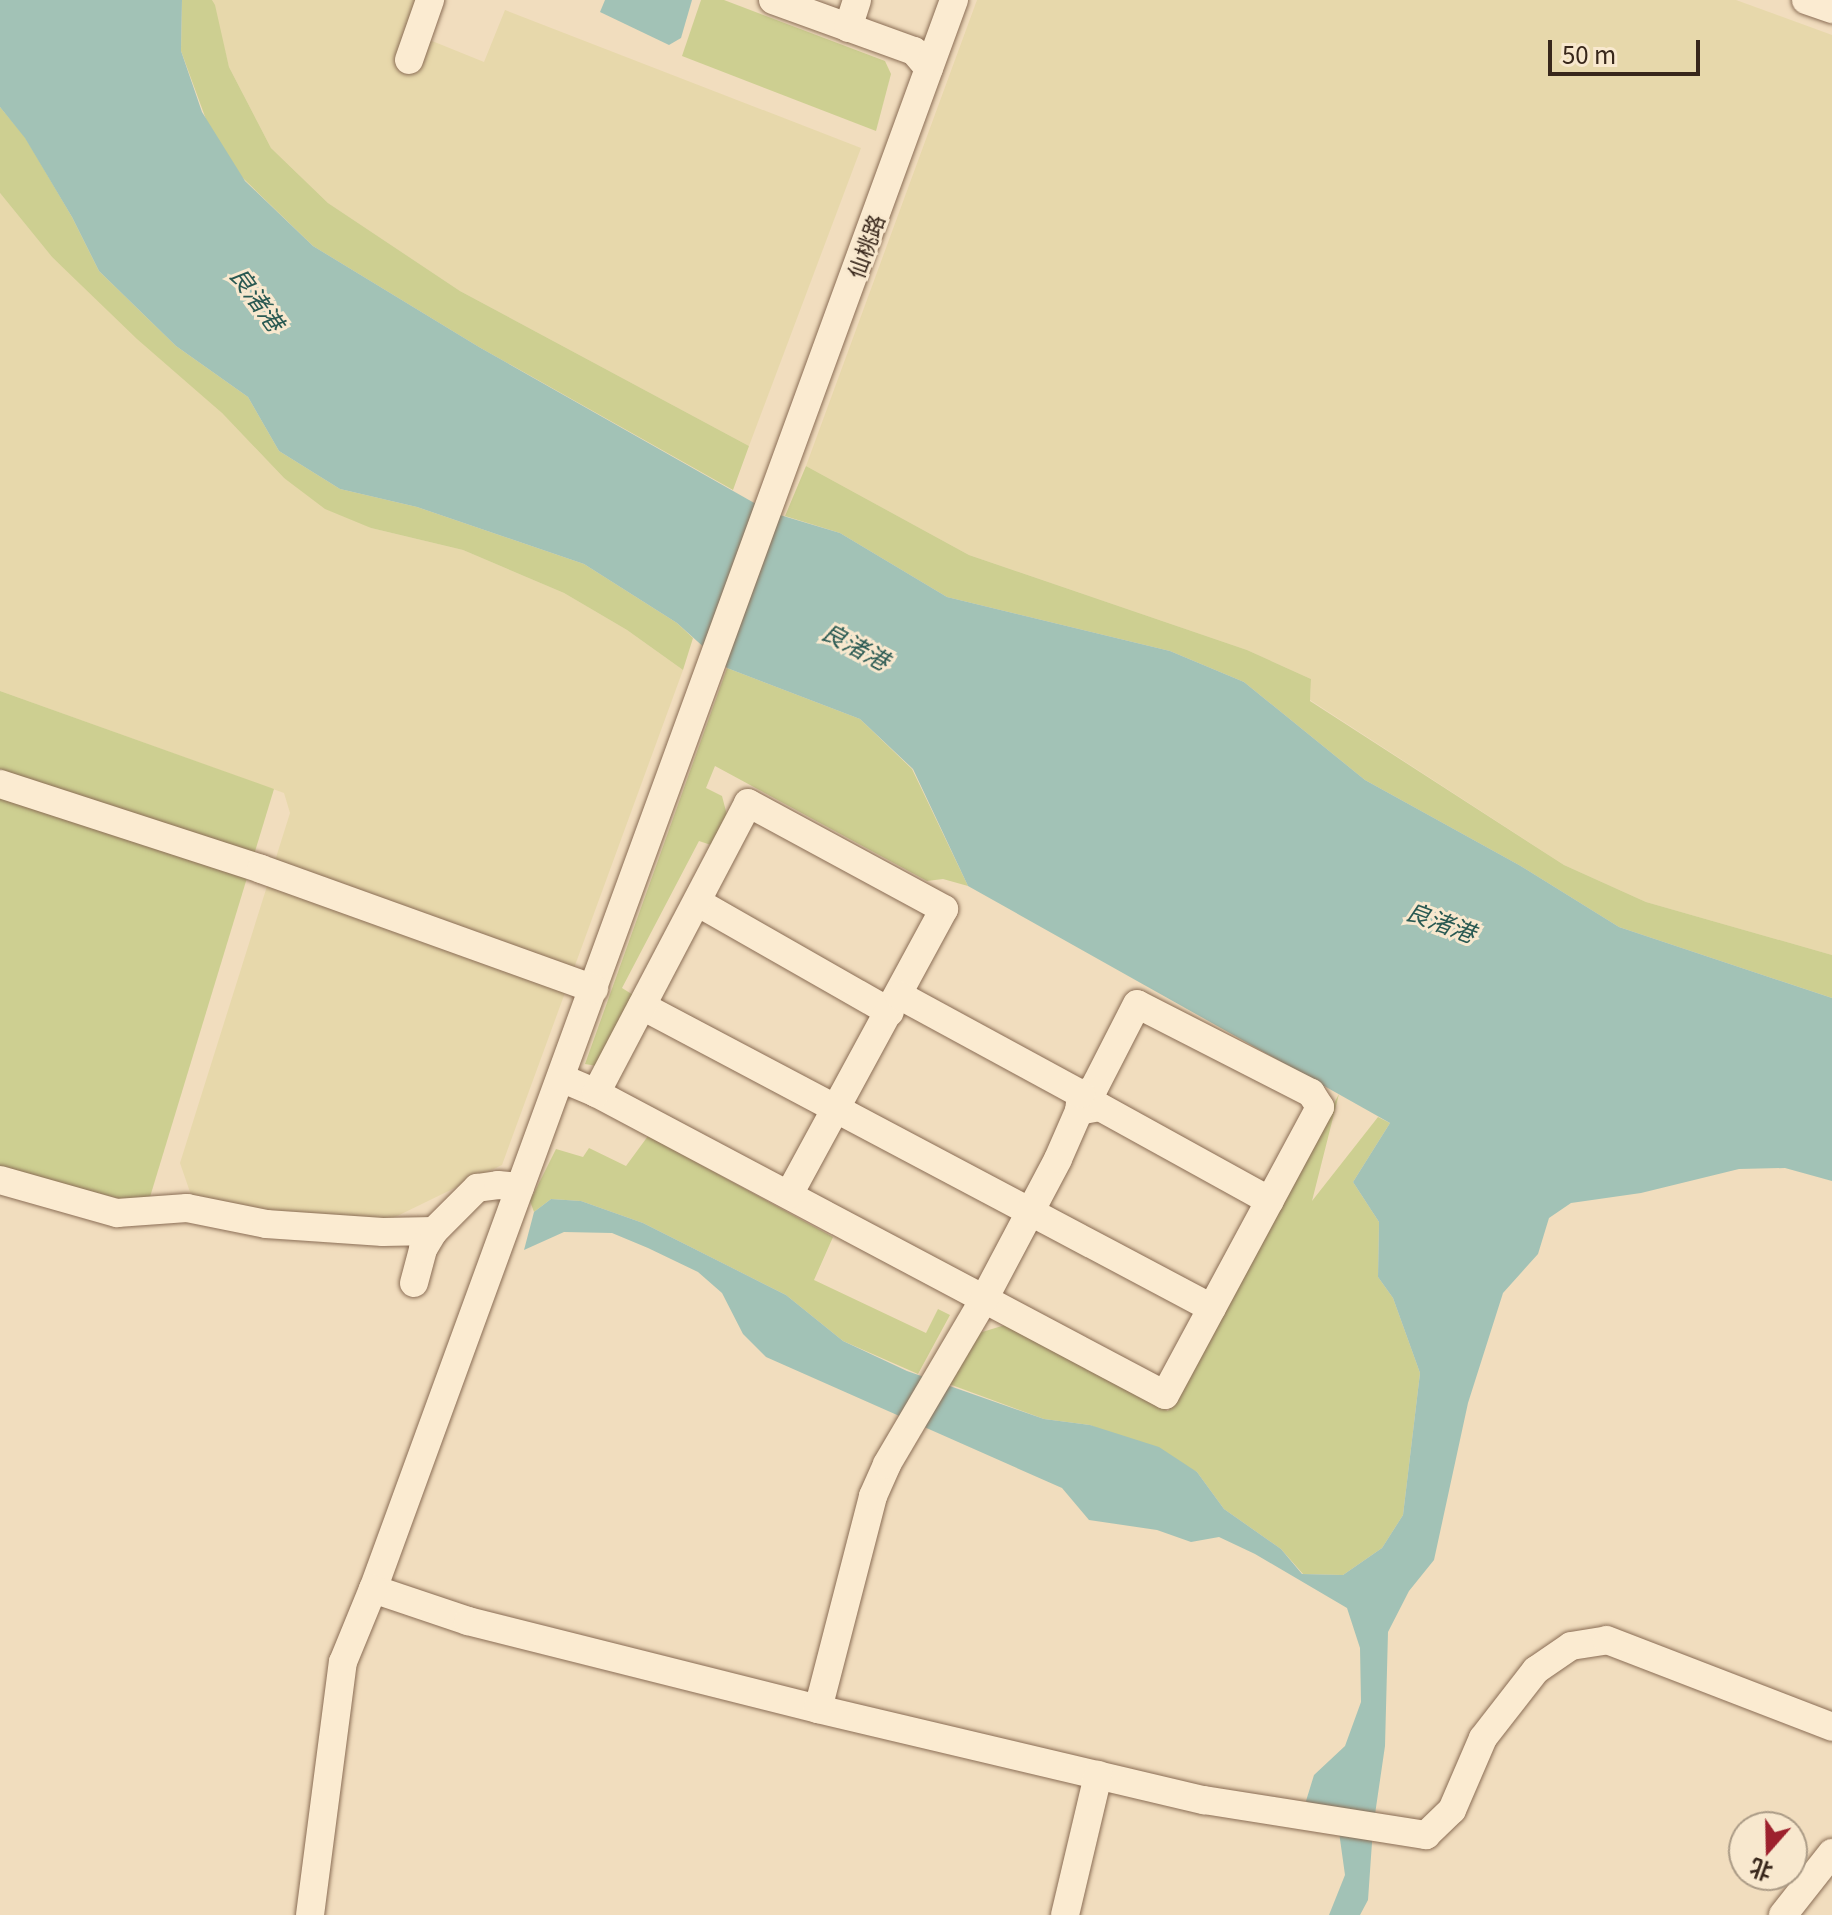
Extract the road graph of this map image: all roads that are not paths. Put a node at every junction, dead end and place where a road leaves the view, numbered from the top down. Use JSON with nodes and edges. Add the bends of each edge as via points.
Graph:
{"nodes":[{"id":1,"x":430,"y":0,"type":"edge"},
{"id":2,"x":773,"y":0,"type":"edge"},
{"id":3,"x":857,"y":0,"type":"edge"},
{"id":4,"x":954,"y":0,"type":"edge"},
{"id":5,"x":1806,"y":0,"type":"edge"},
{"id":6,"x":1832,"y":9,"type":"edge"},
{"id":7,"x":848,"y":28,"type":"junction"},
{"id":8,"x":409,"y":60,"type":"dead end"},
{"id":9,"x":929,"y":69,"type":"junction"},
{"id":10,"x":0,"y":784,"type":"edge"},
{"id":11,"x":697,"y":902,"type":"junction"},
{"id":12,"x":594,"y":989,"type":"junction"},
{"id":13,"x":894,"y":1004,"type":"junction"},
{"id":14,"x":642,"y":1006,"type":"junction"},
{"id":15,"x":561,"y":1078,"type":"junction"},
{"id":16,"x":596,"y":1093,"type":"junction"},
{"id":17,"x":1080,"y":1103,"type":"junction"},
{"id":18,"x":837,"y":1108,"type":"junction"},
{"id":19,"x":0,"y":1180,"type":"edge"},
{"id":20,"x":520,"y":1187,"type":"junction"},
{"id":21,"x":789,"y":1195,"type":"junction"},
{"id":22,"x":1270,"y":1201,"type":"junction"},
{"id":23,"x":1031,"y":1210,"type":"junction"},
{"id":24,"x":434,"y":1231,"type":"junction"},
{"id":25,"x":414,"y":1283,"type":"dead end"},
{"id":26,"x":984,"y":1299,"type":"junction"},
{"id":27,"x":1212,"y":1308,"type":"junction"},
{"id":28,"x":373,"y":1589,"type":"junction"},
{"id":29,"x":818,"y":1709,"type":"junction"},
{"id":30,"x":1832,"y":1727,"type":"edge"},
{"id":31,"x":1098,"y":1775,"type":"junction"},
{"id":32,"x":1832,"y":1853,"type":"edge"},
{"id":33,"x":310,"y":1915,"type":"edge"},
{"id":34,"x":1065,"y":1915,"type":"edge"},
{"id":35,"x":1783,"y":1915,"type":"edge"}],
"edges":[{"from":1,"to":8,"type":"street"},
{"from":2,"to":7,"type":"street"},
{"from":3,"to":7,"type":"street"},
{"from":4,"to":9,"type":"street","name":"仙桃路"},
{"from":5,"to":6,"type":"street"},
{"from":7,"to":9,"type":"street","via":[[914,51]]},
{"from":9,"to":12,"type":"street","name":"仙桃路"},
{"from":10,"to":12,"type":"street","via":[[246,864]]},
{"from":11,"to":13,"type":"street"},
{"from":11,"to":13,"type":"street","via":[[748,803],[944,909]]},
{"from":11,"to":14,"type":"street"},
{"from":12,"to":15,"type":"street","name":"仙桃路"},
{"from":13,"to":17,"type":"street"},
{"from":13,"to":18,"type":"street"},
{"from":14,"to":16,"type":"street"},
{"from":14,"to":18,"type":"street"},
{"from":15,"to":16,"type":"street"},
{"from":15,"to":20,"type":"street","name":"仙桃路"},
{"from":16,"to":21,"type":"street"},
{"from":17,"to":22,"type":"street","via":[[1100,1107]]},
{"from":17,"to":22,"type":"street","via":[[1093,1090],[1137,1004],[1311,1093],[1320,1107]]},
{"from":17,"to":23,"type":"street"},
{"from":18,"to":21,"type":"street"},
{"from":18,"to":23,"type":"street"},
{"from":19,"to":24,"type":"street","via":[[117,1213],[187,1208],[266,1224]]},
{"from":20,"to":24,"type":"street","via":[[477,1188]]},
{"from":20,"to":28,"type":"street","name":"仙桃路"},
{"from":21,"to":26,"type":"street"},
{"from":22,"to":27,"type":"street"},
{"from":23,"to":26,"type":"street"},
{"from":23,"to":27,"type":"street"},
{"from":24,"to":25,"type":"street"},
{"from":26,"to":27,"type":"street","via":[[1165,1395]]},
{"from":26,"to":29,"type":"street","via":[[873,1496]]},
{"from":28,"to":29,"type":"street","via":[[468,1621]]},
{"from":28,"to":33,"type":"street","name":"仙桃路","via":[[343,1662]]},
{"from":29,"to":31,"type":"street"},
{"from":30,"to":31,"type":"street","via":[[1607,1640],[1571,1646],[1536,1670],[1483,1738],[1452,1810],[1426,1835],[1261,1810]]},
{"from":31,"to":34,"type":"street"},
{"from":32,"to":35,"type":"street"}]}
